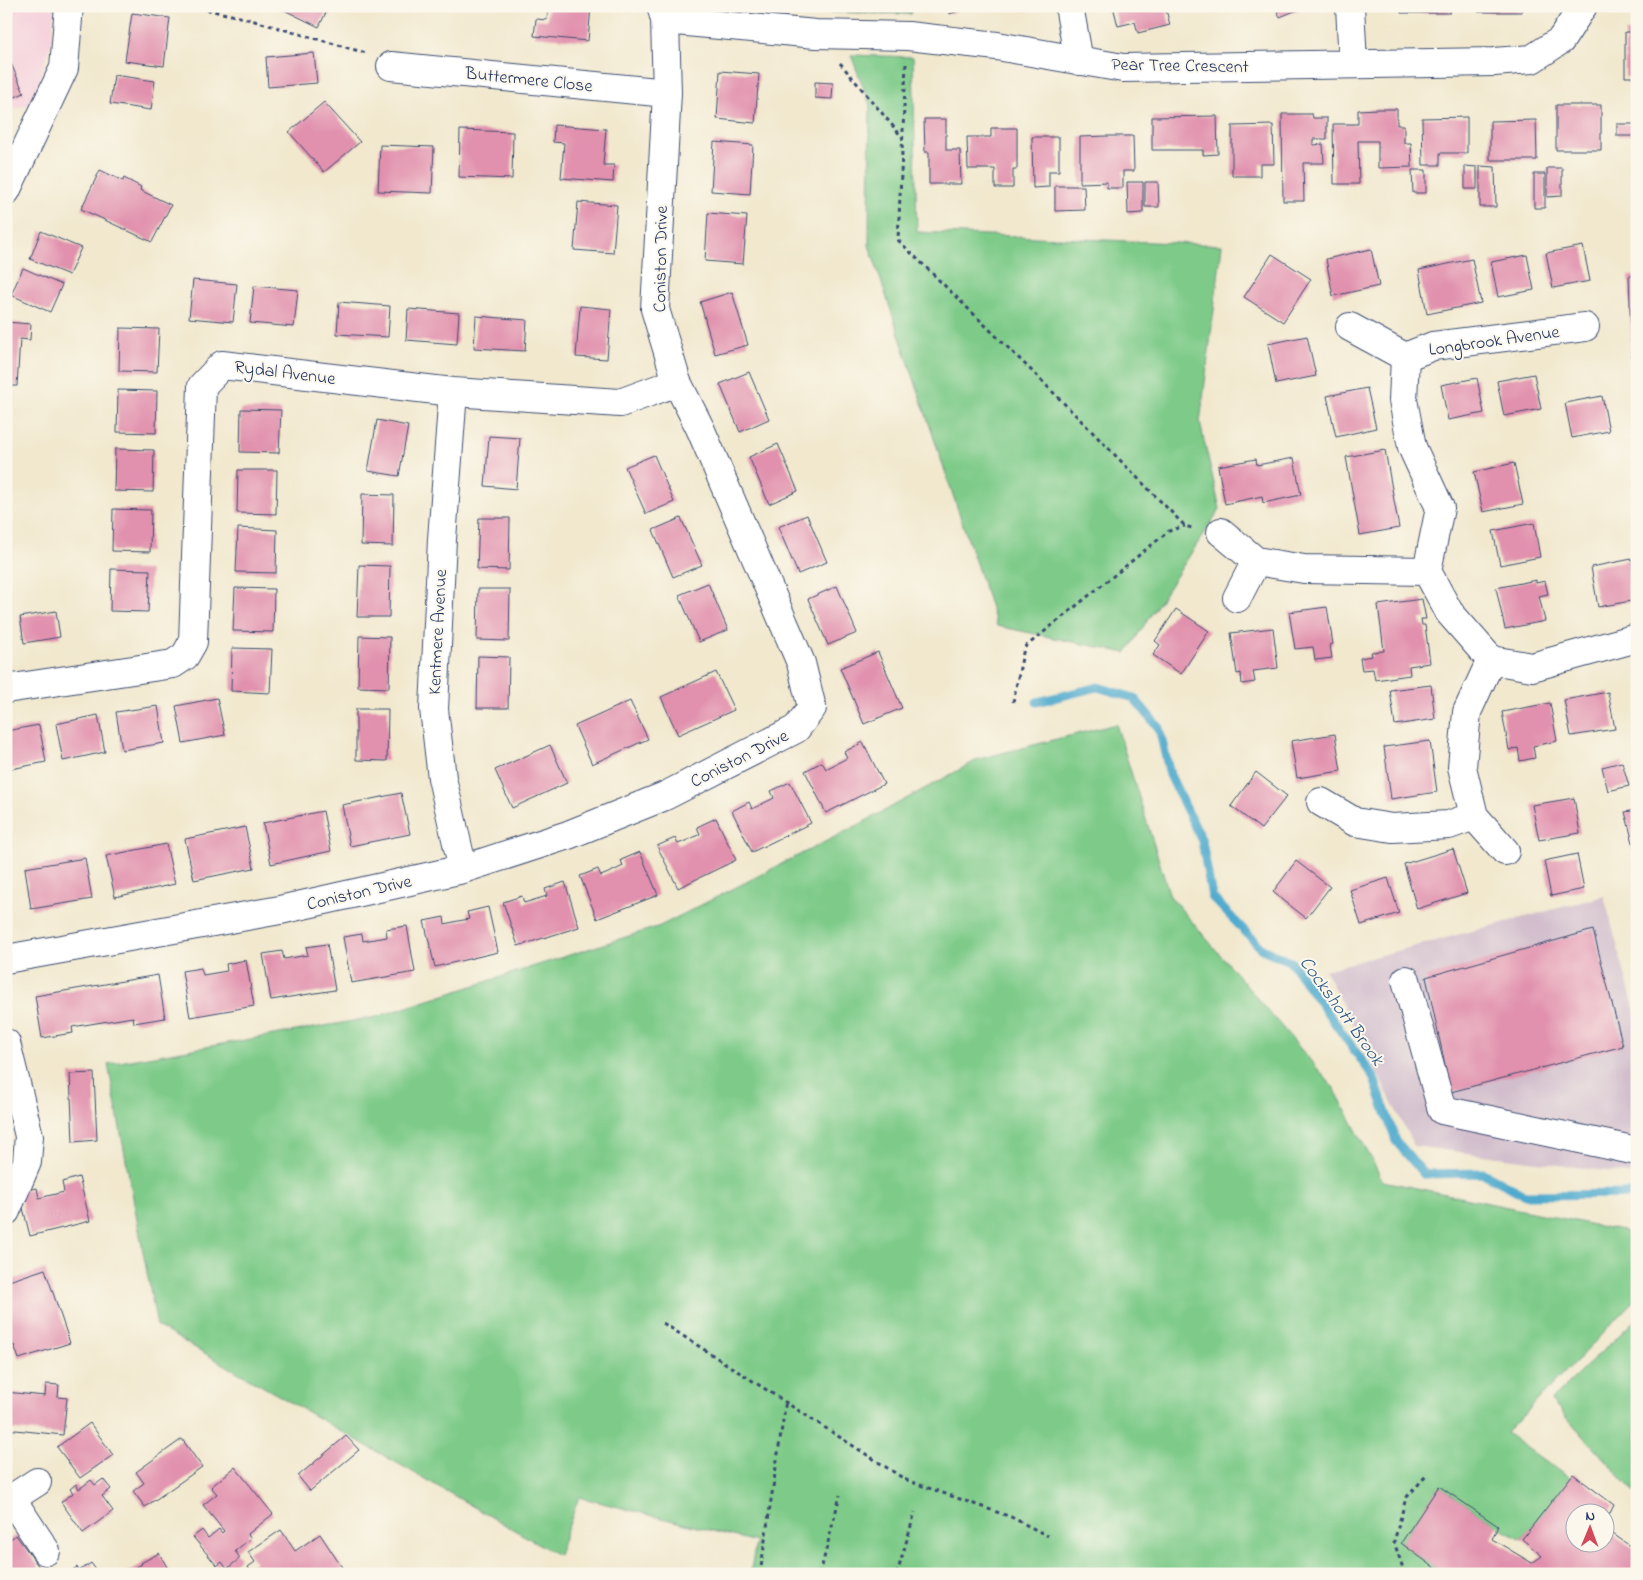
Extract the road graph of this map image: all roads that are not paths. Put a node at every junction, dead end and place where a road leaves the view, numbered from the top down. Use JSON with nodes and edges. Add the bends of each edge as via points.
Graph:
{"nodes":[{"id":1,"x":69,"y":6,"type":"edge"},
{"id":2,"x":1069,"y":6,"type":"edge"},
{"id":3,"x":1350,"y":6,"type":"edge"},
{"id":4,"x":1583,"y":6,"type":"edge"},
{"id":5,"x":663,"y":13,"type":"edge"},
{"id":6,"x":1079,"y":61,"type":"junction"},
{"id":7,"x":1353,"y":64,"type":"junction"},
{"id":8,"x":391,"y":66,"type":"road end"},
{"id":9,"x":667,"y":93,"type":"junction"},
{"id":10,"x":6,"y":191,"type":"edge"},
{"id":11,"x":1585,"y":327,"type":"dead end"},
{"id":12,"x":1350,"y":328,"type":"dead end"},
{"id":13,"x":1406,"y":357,"type":"junction"},
{"id":14,"x":677,"y":382,"type":"junction"},
{"id":15,"x":453,"y":392,"type":"junction"},
{"id":16,"x":1221,"y":532,"type":"road end"},
{"id":17,"x":1256,"y":561,"type":"junction"},
{"id":18,"x":1427,"y":571,"type":"junction"},
{"id":19,"x":1237,"y":598,"type":"dead end"},
{"id":20,"x":1637,"y":638,"type":"edge"},
{"id":21,"x":1492,"y":660,"type":"junction"},
{"id":22,"x":6,"y":689,"type":"edge"},
{"id":23,"x":1321,"y":802,"type":"dead end"},
{"id":24,"x":1474,"y":816,"type":"junction"},
{"id":25,"x":1505,"y":851,"type":"dead end"},
{"id":26,"x":463,"y":869,"type":"junction"},
{"id":27,"x":6,"y":959,"type":"edge"},
{"id":28,"x":1406,"y":980,"type":"dead end"},
{"id":29,"x":6,"y":1043,"type":"edge"},
{"id":30,"x":1637,"y":1151,"type":"edge"},
{"id":31,"x":6,"y":1211,"type":"edge"},
{"id":32,"x":37,"y":1482,"type":"dead end"},
{"id":33,"x":9,"y":1500,"type":"edge"},
{"id":34,"x":46,"y":1551,"type":"dead end"}],
"edges":[{"from":1,"to":10,"type":"street","via":[[64,68]]},
{"from":2,"to":6,"type":"street"},
{"from":3,"to":7,"type":"street"},
{"from":4,"to":7,"type":"street","name":"Pear Tree Crescent","via":[[1561,40],[1532,59]]},
{"from":5,"to":6,"type":"street","name":"Pear Tree Crescent","via":[[816,34],[908,36],[997,46]]},
{"from":5,"to":9,"type":"street","name":"Coniston Drive"},
{"from":6,"to":7,"type":"street","name":"Pear Tree Crescent","via":[[1123,68]]},
{"from":8,"to":9,"type":"street","name":"Buttermere Close"},
{"from":9,"to":14,"type":"street","name":"Coniston Drive","via":[[655,309]]},
{"from":11,"to":13,"type":"street","name":"Longbrook Avenue","via":[[1434,346]]},
{"from":12,"to":13,"type":"street","name":"Longbrook Avenue"},
{"from":13,"to":18,"type":"street","name":"Longbrook Avenue","via":[[1403,400],[1412,447],[1440,508]]},
{"from":14,"to":15,"type":"street","name":"Rydal Avenue","via":[[620,403]]},
{"from":14,"to":26,"type":"street","name":"Coniston Drive","via":[[801,663],[812,708],[796,729],[665,796],[568,835]]},
{"from":15,"to":22,"type":"street","name":"Rydal Avenue","via":[[222,365],[202,386],[193,642],[185,656],[173,664]]},
{"from":15,"to":26,"type":"street","name":"Kentmere Avenue","via":[[434,709],[442,778]]},
{"from":16,"to":17,"type":"street"},
{"from":17,"to":18,"type":"street","via":[[1304,569]]},
{"from":17,"to":19,"type":"street"},
{"from":18,"to":21,"type":"street","via":[[1450,612]]},
{"from":20,"to":21,"type":"street","via":[[1532,667]]},
{"from":21,"to":24,"type":"street","via":[[1467,712],[1462,767]]},
{"from":23,"to":24,"type":"street","via":[[1355,822],[1392,828],[1449,825]]},
{"from":24,"to":25,"type":"street"},
{"from":26,"to":27,"type":"street","name":"Coniston Drive","via":[[280,910]]},
{"from":28,"to":30,"type":"street","via":[[1442,1110]]},
{"from":29,"to":31,"type":"street","via":[[29,1136],[27,1162]]},
{"from":32,"to":33,"type":"street"},
{"from":33,"to":34,"type":"street"}]}
